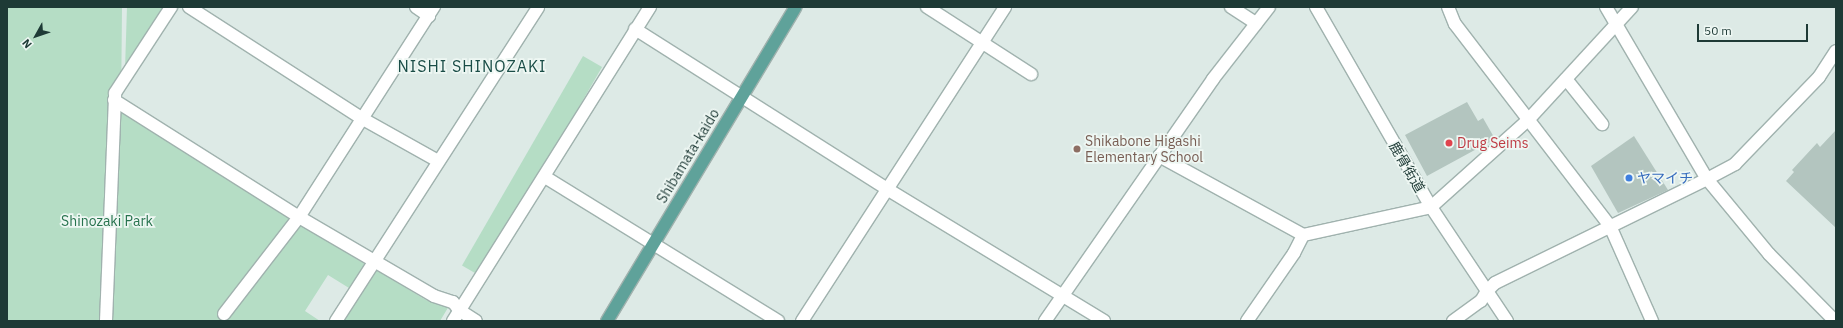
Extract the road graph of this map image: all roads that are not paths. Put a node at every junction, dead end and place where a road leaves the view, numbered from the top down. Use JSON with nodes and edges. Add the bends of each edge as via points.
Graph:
{"nodes":[{"id":1,"x":171,"y":7,"type":"edge"},
{"id":2,"x":189,"y":7,"type":"edge"},
{"id":3,"x":416,"y":7,"type":"edge"},
{"id":4,"x":538,"y":7,"type":"edge"},
{"id":5,"x":650,"y":7,"type":"edge"},
{"id":6,"x":796,"y":7,"type":"edge"},
{"id":7,"x":927,"y":7,"type":"edge"},
{"id":8,"x":1005,"y":7,"type":"edge"},
{"id":9,"x":1231,"y":7,"type":"edge"},
{"id":10,"x":1269,"y":7,"type":"edge"},
{"id":11,"x":1316,"y":7,"type":"edge"},
{"id":12,"x":1448,"y":7,"type":"edge"},
{"id":13,"x":1606,"y":7,"type":"edge"},
{"id":14,"x":1632,"y":7,"type":"edge"},
{"id":15,"x":432,"y":11,"type":"edge"},
{"id":16,"x":1256,"y":23,"type":"junction"},
{"id":17,"x":1616,"y":24,"type":"junction"},
{"id":18,"x":635,"y":29,"type":"junction"},
{"id":19,"x":982,"y":42,"type":"junction"},
{"id":20,"x":1836,"y":51,"type":"edge"},
{"id":21,"x":1031,"y":74,"type":"dead end"},
{"id":22,"x":1566,"y":79,"type":"junction"},
{"id":23,"x":742,"y":96,"type":"junction"},
{"id":24,"x":114,"y":100,"type":"junction"},
{"id":25,"x":363,"y":119,"type":"junction"},
{"id":26,"x":1529,"y":119,"type":"junction"},
{"id":27,"x":1602,"y":124,"type":"dead end"},
{"id":28,"x":1159,"y":156,"type":"junction"},
{"id":29,"x":438,"y":161,"type":"junction"},
{"id":30,"x":545,"y":177,"type":"junction"},
{"id":31,"x":1707,"y":179,"type":"junction"},
{"id":32,"x":888,"y":189,"type":"junction"},
{"id":33,"x":1431,"y":207,"type":"junction"},
{"id":34,"x":299,"y":217,"type":"junction"},
{"id":35,"x":1610,"y":226,"type":"junction"},
{"id":36,"x":1303,"y":235,"type":"junction"},
{"id":37,"x":653,"y":244,"type":"junction"},
{"id":38,"x":374,"y":262,"type":"junction"},
{"id":39,"x":1487,"y":291,"type":"junction"},
{"id":40,"x":1062,"y":297,"type":"junction"},
{"id":41,"x":459,"y":310,"type":"junction"},
{"id":42,"x":224,"y":314,"type":"dead end"},
{"id":43,"x":106,"y":321,"type":"edge"},
{"id":44,"x":336,"y":321,"type":"edge"},
{"id":45,"x":453,"y":321,"type":"edge"},
{"id":46,"x":476,"y":321,"type":"edge"},
{"id":47,"x":607,"y":321,"type":"edge"},
{"id":48,"x":778,"y":321,"type":"edge"},
{"id":49,"x":802,"y":321,"type":"edge"},
{"id":50,"x":1045,"y":321,"type":"edge"},
{"id":51,"x":1104,"y":321,"type":"edge"},
{"id":52,"x":1247,"y":321,"type":"edge"},
{"id":53,"x":1453,"y":321,"type":"edge"},
{"id":54,"x":1507,"y":321,"type":"edge"},
{"id":55,"x":1652,"y":321,"type":"edge"},
{"id":56,"x":1835,"y":321,"type":"edge"}],
"edges":[{"from":1,"to":24,"type":"street","via":[[115,92]]},
{"from":2,"to":25,"type":"street"},
{"from":3,"to":15,"type":"street"},
{"from":4,"to":29,"type":"street"},
{"from":5,"to":18,"type":"street"},
{"from":6,"to":23,"type":"main road","name":"Shibamata-kaido"},
{"from":7,"to":19,"type":"street"},
{"from":8,"to":19,"type":"street"},
{"from":9,"to":16,"type":"street"},
{"from":10,"to":16,"type":"street"},
{"from":11,"to":33,"type":"street","name":"鹿骨街道"},
{"from":12,"to":26,"type":"street","via":[[1455,24]]},
{"from":13,"to":17,"type":"street"},
{"from":14,"to":17,"type":"street"},
{"from":15,"to":25,"type":"street"},
{"from":16,"to":28,"type":"street"},
{"from":17,"to":22,"type":"street"},
{"from":17,"to":31,"type":"street"},
{"from":18,"to":23,"type":"street"},
{"from":18,"to":30,"type":"street"},
{"from":19,"to":21,"type":"street"},
{"from":19,"to":32,"type":"street"},
{"from":20,"to":31,"type":"street","via":[[1819,77],[1736,164]]},
{"from":22,"to":26,"type":"street"},
{"from":22,"to":27,"type":"street"},
{"from":23,"to":32,"type":"street"},
{"from":23,"to":37,"type":"main road","name":"Shibamata-kaido"},
{"from":24,"to":34,"type":"street"},
{"from":24,"to":43,"type":"street"},
{"from":25,"to":29,"type":"street"},
{"from":25,"to":34,"type":"street"},
{"from":26,"to":33,"type":"street"},
{"from":26,"to":35,"type":"street"},
{"from":28,"to":36,"type":"street"},
{"from":28,"to":40,"type":"street"},
{"from":29,"to":38,"type":"street"},
{"from":30,"to":37,"type":"street"},
{"from":30,"to":41,"type":"street"},
{"from":31,"to":35,"type":"street"},
{"from":31,"to":56,"type":"street","via":[[1770,254]]},
{"from":32,"to":40,"type":"street"},
{"from":32,"to":49,"type":"street"},
{"from":33,"to":36,"type":"street"},
{"from":33,"to":39,"type":"street","name":"鹿骨街道"},
{"from":34,"to":38,"type":"street"},
{"from":34,"to":42,"type":"street"},
{"from":35,"to":39,"type":"street","via":[[1495,283]]},
{"from":35,"to":55,"type":"street"},
{"from":36,"to":52,"type":"street","via":[[1294,253]]},
{"from":37,"to":47,"type":"main road","name":"Shibamata-kaido"},
{"from":37,"to":48,"type":"street"},
{"from":38,"to":41,"type":"street","via":[[434,296],[453,302]]},
{"from":38,"to":44,"type":"street"},
{"from":39,"to":53,"type":"street","via":[[1481,301]]},
{"from":39,"to":54,"type":"street","name":"鹿骨街道"},
{"from":40,"to":50,"type":"street"},
{"from":40,"to":51,"type":"street"},
{"from":41,"to":45,"type":"street"},
{"from":41,"to":46,"type":"street"}]}
